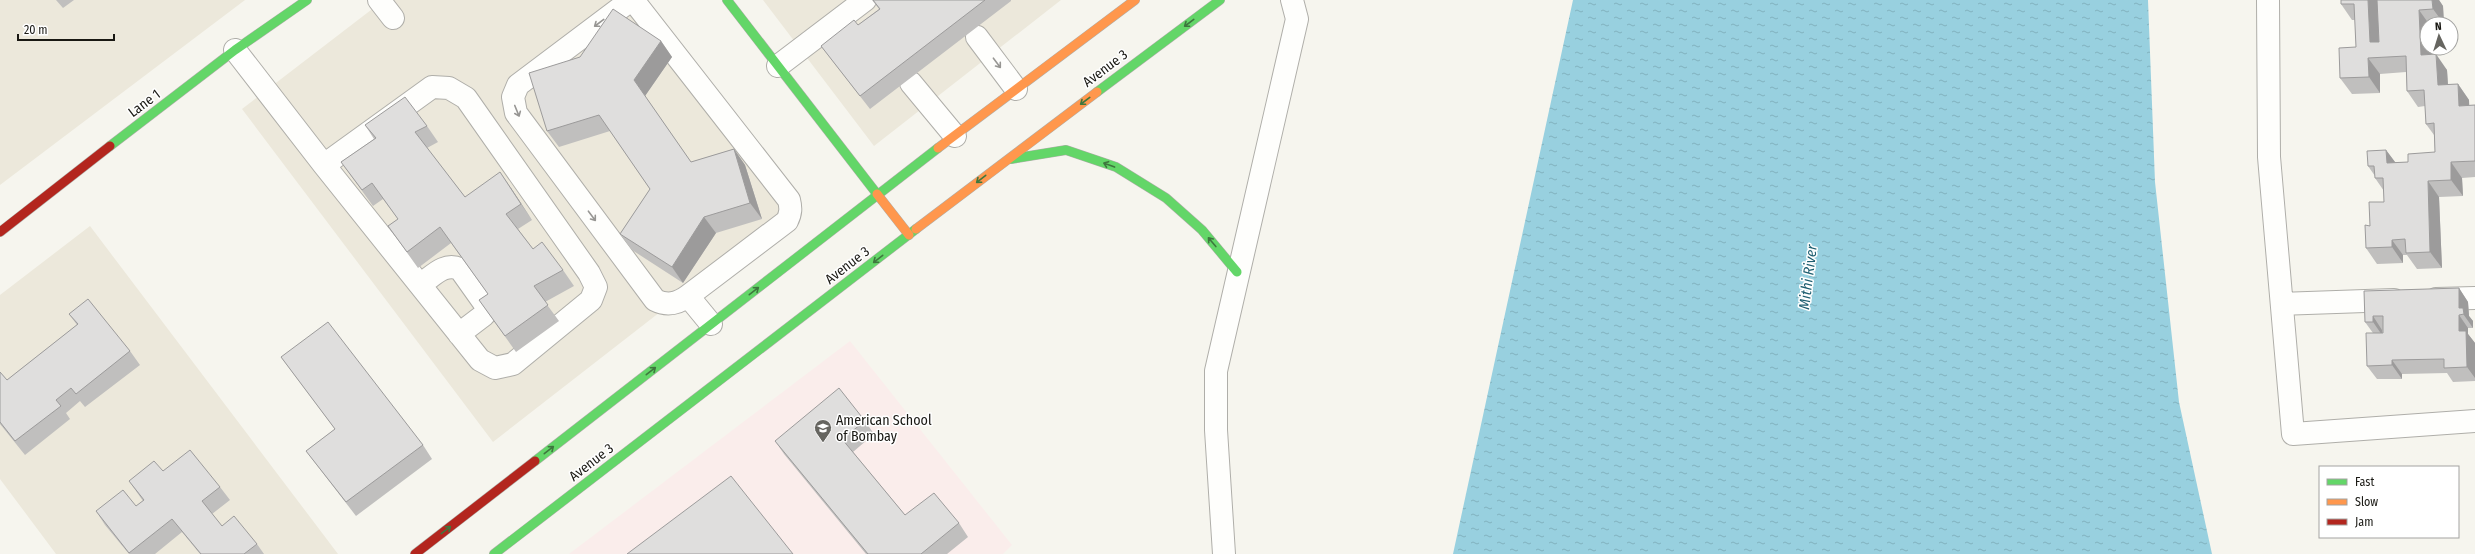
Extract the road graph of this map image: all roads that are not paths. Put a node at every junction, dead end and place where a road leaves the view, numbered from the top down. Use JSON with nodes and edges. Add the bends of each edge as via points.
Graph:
{"nodes":[{"id":1,"x":307,"y":0,"type":"edge"},
{"id":2,"x":379,"y":0,"type":"edge"},
{"id":3,"x":632,"y":0,"type":"edge"},
{"id":4,"x":727,"y":0,"type":"edge"},
{"id":5,"x":1135,"y":0,"type":"edge"},
{"id":6,"x":1220,"y":0,"type":"edge"},
{"id":7,"x":1292,"y":0,"type":"edge"},
{"id":8,"x":2268,"y":0,"type":"edge"},
{"id":9,"x":859,"y":5,"type":"edge"},
{"id":10,"x":393,"y":18,"type":"dead end"},
{"id":11,"x":867,"y":26,"type":"edge"},
{"id":12,"x":977,"y":37,"type":"dead end"},
{"id":13,"x":235,"y":50,"type":"junction"},
{"id":14,"x":778,"y":66,"type":"junction"},
{"id":15,"x":911,"y":83,"type":"dead end"},
{"id":16,"x":1016,"y":89,"type":"junction"},
{"id":17,"x":955,"y":136,"type":"junction"},
{"id":18,"x":1007,"y":159,"type":"junction"},
{"id":19,"x":324,"y":166,"type":"junction"},
{"id":20,"x":877,"y":194,"type":"junction"},
{"id":21,"x":0,"y":232,"type":"edge"},
{"id":22,"x":909,"y":235,"type":"junction"},
{"id":23,"x":1237,"y":272,"type":"junction"},
{"id":24,"x":420,"y":285,"type":"junction"},
{"id":25,"x":688,"y":296,"type":"junction"},
{"id":26,"x":2475,"y":298,"type":"edge"},
{"id":27,"x":2282,"y":304,"type":"junction"},
{"id":28,"x":711,"y":324,"type":"junction"},
{"id":29,"x":459,"y":334,"type":"junction"},
{"id":30,"x":2475,"y":421,"type":"edge"},
{"id":31,"x":415,"y":554,"type":"edge"},
{"id":32,"x":494,"y":554,"type":"edge"},
{"id":33,"x":1224,"y":554,"type":"edge"}],
"edges":[{"from":1,"to":13,"type":"street","name":"Lane 1"},
{"from":2,"to":10,"type":"street"},
{"from":3,"to":25,"type":"street","via":[[789,200],[791,206],[787,221]]},
{"from":3,"to":25,"type":"street","one_way":true,"via":[[518,85],[513,97],[516,113],[655,300],[663,304],[674,304]]},
{"from":4,"to":14,"type":"street"},
{"from":5,"to":16,"type":"street"},
{"from":6,"to":18,"type":"street","name":"Avenue 3","one_way":true},
{"from":7,"to":23,"type":"street","via":[[1297,19]]},
{"from":8,"to":27,"type":"street","via":[[2269,157]]},
{"from":9,"to":11,"type":"street"},
{"from":9,"to":14,"type":"street"},
{"from":12,"to":16,"type":"street","one_way":true},
{"from":13,"to":19,"type":"street"},
{"from":13,"to":21,"type":"street","name":"Lane 1"},
{"from":14,"to":20,"type":"street"},
{"from":15,"to":17,"type":"street"},
{"from":16,"to":17,"type":"street"},
{"from":17,"to":20,"type":"street"},
{"from":18,"to":22,"type":"street","name":"Avenue 3","one_way":true},
{"from":23,"to":18,"type":"street","one_way":true,"via":[[1202,230],[1166,198],[1116,167],[1066,150]]},
{"from":19,"to":24,"type":"street"},
{"from":19,"to":29,"type":"street","via":[[432,87],[449,88],[466,98],[596,286],[591,300],[512,364],[495,368],[480,360]]},
{"from":20,"to":22,"type":"street"},
{"from":28,"to":20,"type":"street","one_way":true},
{"from":22,"to":32,"type":"street","name":"Avenue 3","one_way":true},
{"from":23,"to":33,"type":"street","via":[[1216,372],[1216,430]]},
{"from":24,"to":29,"type":"street"},
{"from":24,"to":29,"type":"street","via":[[444,267],[453,266],[460,269],[487,307],[484,315]]},
{"from":25,"to":28,"type":"street"},
{"from":26,"to":27,"type":"street"},
{"from":27,"to":30,"type":"street","via":[[2293,434]]},
{"from":31,"to":28,"type":"street","one_way":true}]}
